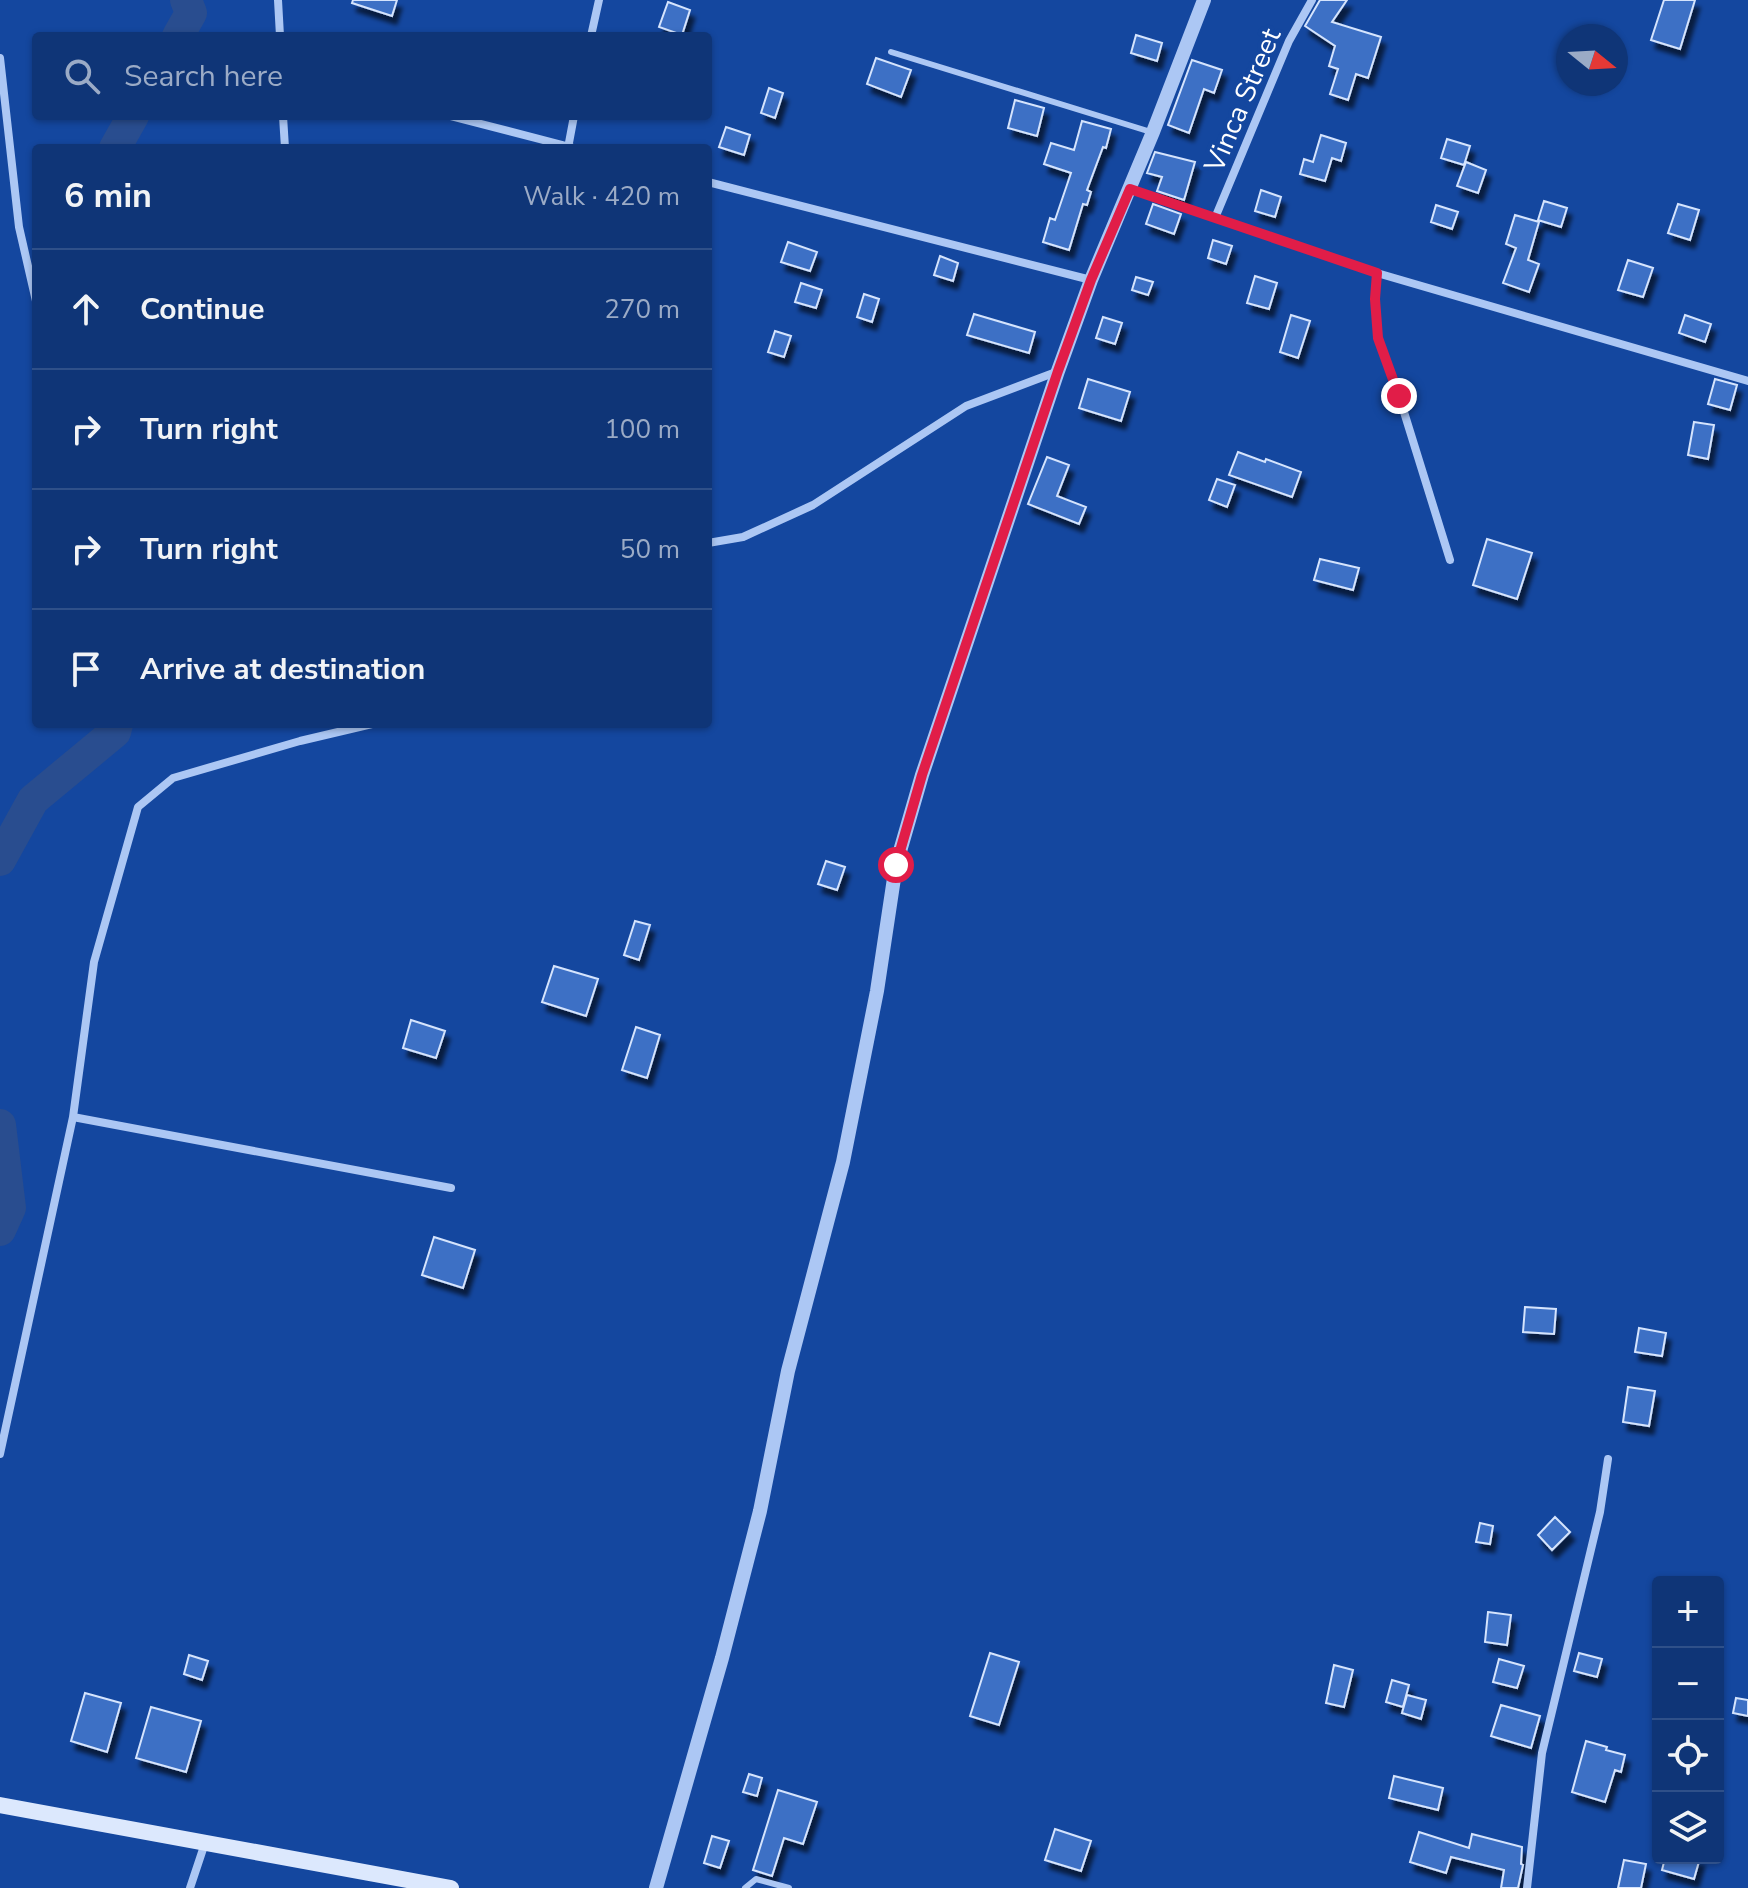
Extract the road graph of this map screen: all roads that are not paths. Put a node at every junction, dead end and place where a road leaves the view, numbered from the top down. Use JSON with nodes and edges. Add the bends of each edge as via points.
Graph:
{"nodes":[{"id":1,"x":278,"y":0,"type":"edge"},
{"id":2,"x":599,"y":0,"type":"edge"},
{"id":3,"x":1204,"y":0,"type":"edge"},
{"id":4,"x":1312,"y":0,"type":"edge"},
{"id":5,"x":280,"y":32,"type":"edge"},
{"id":6,"x":592,"y":32,"type":"edge"},
{"id":7,"x":891,"y":52,"type":"dead end"},
{"id":8,"x":0,"y":58,"type":"edge"},
{"id":9,"x":283,"y":120,"type":"edge"},
{"id":10,"x":465,"y":120,"type":"edge"},
{"id":11,"x":573,"y":120,"type":"edge"},
{"id":12,"x":1153,"y":132,"type":"junction"},
{"id":13,"x":285,"y":144,"type":"edge"},
{"id":14,"x":558,"y":144,"type":"edge"},
{"id":15,"x":570,"y":144,"type":"edge"},
{"id":16,"x":712,"y":183,"type":"edge"},
{"id":17,"x":1130,"y":189,"type":"junction"},
{"id":18,"x":1215,"y":218,"type":"junction"},
{"id":19,"x":1377,"y":273,"type":"junction"},
{"id":20,"x":1091,"y":280,"type":"junction"},
{"id":21,"x":32,"y":284,"type":"edge"},
{"id":22,"x":1058,"y":371,"type":"junction"},
{"id":23,"x":1748,"y":381,"type":"edge"},
{"id":24,"x":712,"y":542,"type":"edge"},
{"id":25,"x":1450,"y":560,"type":"dead end"},
{"id":26,"x":355,"y":728,"type":"edge"},
{"id":27,"x":73,"y":1117,"type":"junction"},
{"id":28,"x":451,"y":1188,"type":"dead end"},
{"id":29,"x":0,"y":1454,"type":"edge"},
{"id":30,"x":1608,"y":1459,"type":"dead end"},
{"id":31,"x":0,"y":1805,"type":"edge"},
{"id":32,"x":206,"y":1843,"type":"junction"},
{"id":33,"x":190,"y":1888,"type":"edge"},
{"id":34,"x":451,"y":1888,"type":"edge"},
{"id":35,"x":656,"y":1888,"type":"edge"},
{"id":36,"x":745,"y":1888,"type":"edge"},
{"id":37,"x":789,"y":1888,"type":"edge"},
{"id":38,"x":1527,"y":1888,"type":"edge"}],
"edges":[{"from":1,"to":5,"type":"street"},
{"from":2,"to":6,"type":"street"},
{"from":3,"to":12,"type":"street"},
{"from":4,"to":18,"type":"street","name":"Vinca Street","via":[[1289,41]]},
{"from":7,"to":12,"type":"lane"},
{"from":8,"to":21,"type":"street","via":[[19,227]]},
{"from":9,"to":13,"type":"street"},
{"from":10,"to":14,"type":"street"},
{"from":11,"to":15,"type":"street"},
{"from":12,"to":17,"type":"street"},
{"from":16,"to":20,"type":"street"},
{"from":17,"to":18,"type":"street"},
{"from":17,"to":20,"type":"street"},
{"from":18,"to":19,"type":"street"},
{"from":19,"to":23,"type":"street"},
{"from":19,"to":25,"type":"street","via":[[1378,338]]},
{"from":20,"to":22,"type":"street"},
{"from":22,"to":24,"type":"street","via":[[966,406],[813,505],[743,537]]},
{"from":22,"to":35,"type":"street","via":[[896,865],[843,1162],[788,1371],[760,1511]]},
{"from":26,"to":27,"type":"street","via":[[173,778],[138,807],[94,962]]},
{"from":27,"to":28,"type":"street"},
{"from":27,"to":29,"type":"street"},
{"from":30,"to":38,"type":"street","via":[[1542,1753]]},
{"from":31,"to":32,"type":"main road"},
{"from":32,"to":33,"type":"street"},
{"from":32,"to":34,"type":"main road"},
{"from":36,"to":37,"type":"lane","via":[[756,1879]]}]}
